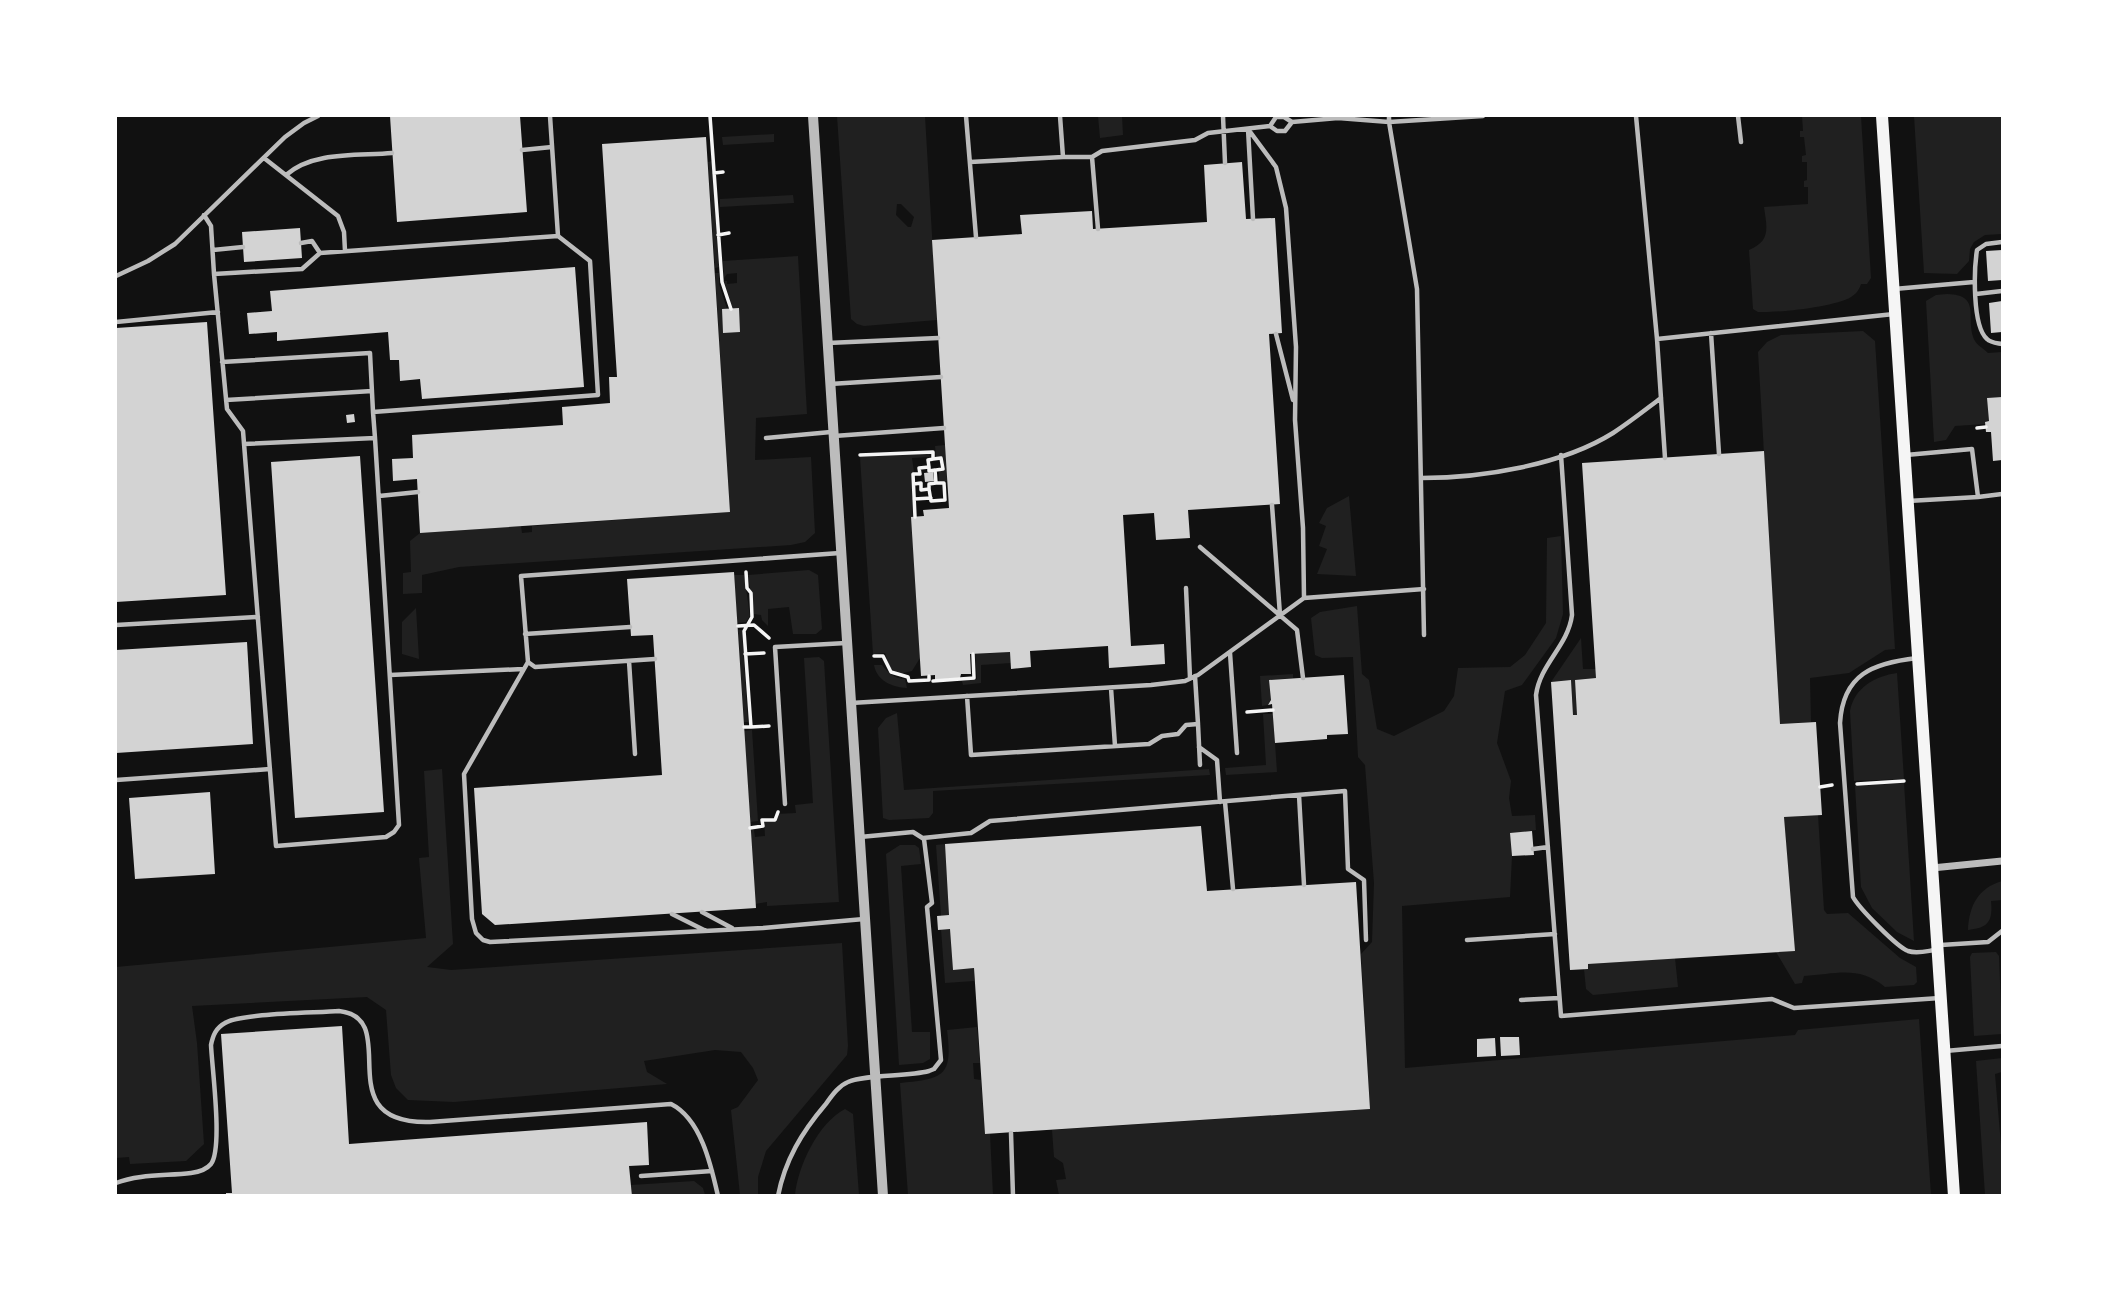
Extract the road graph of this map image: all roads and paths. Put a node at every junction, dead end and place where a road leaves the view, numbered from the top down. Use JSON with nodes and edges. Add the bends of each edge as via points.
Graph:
{"nodes":[{"id":1,"x":318,"y":116,"type":"edge"},
{"id":2,"x":550,"y":116,"type":"edge"},
{"id":3,"x":710,"y":116,"type":"edge"},
{"id":4,"x":813,"y":116,"type":"edge"},
{"id":5,"x":966,"y":116,"type":"edge"},
{"id":6,"x":1060,"y":116,"type":"edge"},
{"id":7,"x":1223,"y":116,"type":"edge"},
{"id":8,"x":1483,"y":116,"type":"edge"},
{"id":9,"x":1636,"y":116,"type":"edge"},
{"id":10,"x":1738,"y":116,"type":"edge"},
{"id":11,"x":1882,"y":116,"type":"edge"},
{"id":12,"x":1356,"y":117,"type":"edge"},
{"id":13,"x":1389,"y":119,"type":"edge"},
{"id":14,"x":1292,"y":122,"type":"junction"},
{"id":15,"x":1270,"y":126,"type":"junction"},
{"id":16,"x":1248,"y":129,"type":"junction"},
{"id":17,"x":1225,"y":131,"type":"junction"},
{"id":18,"x":1741,"y":142,"type":"dead end"},
{"id":19,"x":552,"y":147,"type":"junction"},
{"id":20,"x":522,"y":150,"type":"dead end"},
{"id":21,"x":392,"y":153,"type":"dead end"},
{"id":22,"x":1063,"y":157,"type":"junction"},
{"id":23,"x":1092,"y":157,"type":"junction"},
{"id":24,"x":264,"y":158,"type":"junction"},
{"id":25,"x":970,"y":162,"type":"junction"},
{"id":26,"x":1225,"y":163,"type":"dead end"},
{"id":27,"x":714,"y":173,"type":"junction"},
{"id":28,"x":723,"y":173,"type":"dead end"},
{"id":29,"x":286,"y":175,"type":"junction"},
{"id":30,"x":204,"y":215,"type":"junction"},
{"id":31,"x":1253,"y":219,"type":"dead end"},
{"id":32,"x":1098,"y":229,"type":"dead end"},
{"id":33,"x":729,"y":233,"type":"dead end"},
{"id":34,"x":718,"y":235,"type":"junction"},
{"id":35,"x":558,"y":236,"type":"junction"},
{"id":36,"x":976,"y":237,"type":"dead end"},
{"id":37,"x":2003,"y":242,"type":"edge"},
{"id":38,"x":300,"y":243,"type":"dead end"},
{"id":39,"x":243,"y":247,"type":"dead end"},
{"id":40,"x":212,"y":250,"type":"junction"},
{"id":41,"x":345,"y":251,"type":"junction"},
{"id":42,"x":320,"y":253,"type":"junction"},
{"id":43,"x":214,"y":274,"type":"junction"},
{"id":44,"x":116,"y":276,"type":"edge"},
{"id":45,"x":1974,"y":282,"type":"junction"},
{"id":46,"x":1894,"y":289,"type":"junction"},
{"id":47,"x":2003,"y":292,"type":"edge"},
{"id":48,"x":1976,"y":294,"type":"junction"},
{"id":49,"x":731,"y":309,"type":"dead end"},
{"id":50,"x":218,"y":312,"type":"junction"},
{"id":51,"x":1895,"y":313,"type":"junction"},
{"id":52,"x":116,"y":322,"type":"edge"},
{"id":53,"x":1711,"y":333,"type":"junction"},
{"id":54,"x":1276,"y":334,"type":"dead end"},
{"id":55,"x":938,"y":338,"type":"dead end"},
{"id":56,"x":1657,"y":339,"type":"junction"},
{"id":57,"x":828,"y":343,"type":"junction"},
{"id":58,"x":2003,"y":344,"type":"edge"},
{"id":59,"x":222,"y":362,"type":"junction"},
{"id":60,"x":941,"y":377,"type":"dead end"},
{"id":61,"x":830,"y":384,"type":"junction"},
{"id":62,"x":372,"y":391,"type":"junction"},
{"id":63,"x":1662,"y":398,"type":"junction"},
{"id":64,"x":226,"y":400,"type":"junction"},
{"id":65,"x":1295,"y":408,"type":"junction"},
{"id":66,"x":373,"y":412,"type":"junction"},
{"id":67,"x":944,"y":428,"type":"dead end"},
{"id":68,"x":1977,"y":428,"type":"dead end"},
{"id":69,"x":1986,"y":428,"type":"dead end"},
{"id":70,"x":834,"y":434,"type":"junction"},
{"id":71,"x":375,"y":438,"type":"junction"},
{"id":72,"x":766,"y":438,"type":"dead end"},
{"id":73,"x":244,"y":444,"type":"junction"},
{"id":74,"x":1719,"y":454,"type":"dead end"},
{"id":75,"x":860,"y":455,"type":"dead end"},
{"id":76,"x":1561,"y":455,"type":"junction"},
{"id":77,"x":1905,"y":455,"type":"junction"},
{"id":78,"x":1665,"y":458,"type":"dead end"},
{"id":79,"x":933,"y":459,"type":"junction"},
{"id":80,"x":929,"y":467,"type":"junction"},
{"id":81,"x":936,"y":470,"type":"junction"},
{"id":82,"x":1422,"y":478,"type":"junction"},
{"id":83,"x":914,"y":484,"type":"junction"},
{"id":84,"x":936,"y":484,"type":"junction"},
{"id":85,"x":929,"y":489,"type":"junction"},
{"id":86,"x":418,"y":492,"type":"dead end"},
{"id":87,"x":2003,"y":494,"type":"edge"},
{"id":88,"x":379,"y":496,"type":"junction"},
{"id":89,"x":1978,"y":497,"type":"junction"},
{"id":90,"x":931,"y":498,"type":"junction"},
{"id":91,"x":914,"y":499,"type":"junction"},
{"id":92,"x":1908,"y":501,"type":"junction"},
{"id":93,"x":1272,"y":505,"type":"dead end"},
{"id":94,"x":915,"y":517,"type":"dead end"},
{"id":95,"x":1200,"y":547,"type":"dead end"},
{"id":96,"x":841,"y":553,"type":"junction"},
{"id":97,"x":747,"y":575,"type":"dead end"},
{"id":98,"x":1186,"y":588,"type":"dead end"},
{"id":99,"x":1424,"y":589,"type":"junction"},
{"id":100,"x":1304,"y":598,"type":"junction"},
{"id":101,"x":1280,"y":615,"type":"junction"},
{"id":102,"x":258,"y":617,"type":"junction"},
{"id":103,"x":116,"y":625,"type":"edge"},
{"id":104,"x":737,"y":626,"type":"dead end"},
{"id":105,"x":747,"y":626,"type":"junction"},
{"id":106,"x":630,"y":627,"type":"dead end"},
{"id":107,"x":764,"y":632,"type":"dead end"},
{"id":108,"x":525,"y":634,"type":"junction"},
{"id":109,"x":1424,"y":635,"type":"dead end"},
{"id":110,"x":847,"y":643,"type":"junction"},
{"id":111,"x":775,"y":653,"type":"junction"},
{"id":112,"x":1230,"y":653,"type":"junction"},
{"id":113,"x":745,"y":654,"type":"junction"},
{"id":114,"x":972,"y":654,"type":"dead end"},
{"id":115,"x":874,"y":656,"type":"dead end"},
{"id":116,"x":1918,"y":658,"type":"junction"},
{"id":117,"x":655,"y":659,"type":"dead end"},
{"id":118,"x":629,"y":661,"type":"junction"},
{"id":119,"x":528,"y":662,"type":"junction"},
{"id":120,"x":524,"y":669,"type":"junction"},
{"id":121,"x":390,"y":675,"type":"junction"},
{"id":122,"x":1193,"y":677,"type":"junction"},
{"id":123,"x":1303,"y":678,"type":"dead end"},
{"id":124,"x":1111,"y":688,"type":"junction"},
{"id":125,"x":967,"y":696,"type":"junction"},
{"id":126,"x":851,"y":704,"type":"junction"},
{"id":127,"x":1273,"y":710,"type":"dead end"},
{"id":128,"x":1235,"y":712,"type":"junction"},
{"id":129,"x":1198,"y":724,"type":"junction"},
{"id":130,"x":780,"y":726,"type":"junction"},
{"id":131,"x":744,"y":727,"type":"dead end"},
{"id":132,"x":751,"y":727,"type":"junction"},
{"id":133,"x":1115,"y":746,"type":"junction"},
{"id":134,"x":1199,"y":747,"type":"junction"},
{"id":135,"x":1237,"y":753,"type":"dead end"},
{"id":136,"x":635,"y":754,"type":"dead end"},
{"id":137,"x":1200,"y":765,"type":"dead end"},
{"id":138,"x":270,"y":769,"type":"junction"},
{"id":139,"x":116,"y":780,"type":"edge"},
{"id":140,"x":1904,"y":781,"type":"dead end"},
{"id":141,"x":1855,"y":784,"type":"dead end"},
{"id":142,"x":1299,"y":795,"type":"junction"},
{"id":143,"x":1223,"y":802,"type":"junction"},
{"id":144,"x":785,"y":804,"type":"joint"},
{"id":145,"x":750,"y":828,"type":"dead end"},
{"id":146,"x":860,"y":837,"type":"junction"},
{"id":147,"x":923,"y":838,"type":"junction"},
{"id":148,"x":1548,"y":847,"type":"junction"},
{"id":149,"x":1533,"y":849,"type":"dead end"},
{"id":150,"x":2003,"y":861,"type":"edge"},
{"id":151,"x":1932,"y":868,"type":"junction"},
{"id":152,"x":1304,"y":885,"type":"dead end"},
{"id":153,"x":1233,"y":889,"type":"dead end"},
{"id":154,"x":702,"y":912,"type":"dead end"},
{"id":155,"x":672,"y":914,"type":"dead end"},
{"id":156,"x":865,"y":919,"type":"junction"},
{"id":157,"x":734,"y":930,"type":"junction"},
{"id":158,"x":2003,"y":931,"type":"edge"},
{"id":159,"x":706,"y":932,"type":"junction"},
{"id":160,"x":1555,"y":934,"type":"junction"},
{"id":161,"x":1366,"y":940,"type":"dead end"},
{"id":162,"x":1467,"y":940,"type":"dead end"},
{"id":163,"x":1937,"y":948,"type":"junction"},
{"id":164,"x":1559,"y":998,"type":"junction"},
{"id":165,"x":1941,"y":998,"type":"junction"},
{"id":166,"x":1521,"y":1000,"type":"dead end"},
{"id":167,"x":2003,"y":1046,"type":"edge"},
{"id":168,"x":1944,"y":1051,"type":"junction"},
{"id":169,"x":876,"y":1078,"type":"junction"},
{"id":170,"x":1011,"y":1133,"type":"dead end"},
{"id":171,"x":712,"y":1171,"type":"junction"},
{"id":172,"x":641,"y":1176,"type":"dead end"},
{"id":173,"x":116,"y":1184,"type":"edge"},
{"id":174,"x":718,"y":1195,"type":"edge"},
{"id":175,"x":778,"y":1195,"type":"edge"},
{"id":176,"x":883,"y":1195,"type":"edge"},
{"id":177,"x":1013,"y":1195,"type":"edge"},
{"id":178,"x":1954,"y":1195,"type":"edge"}],
"edges":[{"from":1,"to":24,"type":"lane"},
{"from":2,"to":19,"type":"lane"},
{"from":3,"to":27,"type":"path"},
{"from":4,"to":57,"type":"street"},
{"from":5,"to":25,"type":"lane"},
{"from":6,"to":22,"type":"lane"},
{"from":7,"to":17,"type":"lane"},
{"from":8,"to":13,"type":"lane"},
{"from":9,"to":56,"type":"lane"},
{"from":10,"to":18,"type":"lane"},
{"from":11,"to":46,"type":"main road"},
{"from":12,"to":13,"type":"lane"},
{"from":12,"to":14,"type":"lane"},
{"from":13,"to":82,"type":"lane","via":[[1417,289]]},
{"from":14,"to":15,"type":"lane","via":[[1285,131]]},
{"from":14,"to":15,"type":"lane","via":[[1276,117]]},
{"from":15,"to":16,"type":"lane"},
{"from":16,"to":17,"type":"lane"},
{"from":16,"to":31,"type":"lane"},
{"from":16,"to":65,"type":"lane","via":[[1276,167],[1285,201],[1296,347]]},
{"from":17,"to":23,"type":"lane","via":[[1195,140],[1102,151]]},
{"from":17,"to":26,"type":"lane"},
{"from":19,"to":20,"type":"lane"},
{"from":19,"to":35,"type":"lane"},
{"from":21,"to":29,"type":"lane","via":[[308,161]]},
{"from":22,"to":23,"type":"lane"},
{"from":22,"to":25,"type":"lane"},
{"from":23,"to":32,"type":"lane"},
{"from":24,"to":29,"type":"lane"},
{"from":24,"to":30,"type":"lane"},
{"from":25,"to":36,"type":"lane"},
{"from":27,"to":28,"type":"path"},
{"from":27,"to":34,"type":"path"},
{"from":29,"to":41,"type":"lane","via":[[338,216]]},
{"from":30,"to":40,"type":"lane","via":[[211,226]]},
{"from":30,"to":44,"type":"lane","via":[[175,244]]},
{"from":33,"to":34,"type":"path"},
{"from":34,"to":49,"type":"path","via":[[722,282]]},
{"from":35,"to":41,"type":"lane"},
{"from":35,"to":66,"type":"lane","via":[[590,261],[598,396]]},
{"from":37,"to":45,"type":"lane","via":[[1977,250]]},
{"from":38,"to":42,"type":"lane","via":[[312,242]]},
{"from":39,"to":40,"type":"lane"},
{"from":40,"to":43,"type":"lane"},
{"from":41,"to":42,"type":"lane"},
{"from":42,"to":43,"type":"lane","via":[[302,270]]},
{"from":43,"to":50,"type":"lane"},
{"from":45,"to":46,"type":"lane"},
{"from":45,"to":48,"type":"lane"},
{"from":46,"to":51,"type":"main road"},
{"from":47,"to":48,"type":"lane"},
{"from":48,"to":58,"type":"lane","via":[[1984,336]]},
{"from":50,"to":52,"type":"lane"},
{"from":50,"to":59,"type":"lane"},
{"from":51,"to":53,"type":"lane"},
{"from":51,"to":77,"type":"main road"},
{"from":53,"to":56,"type":"lane"},
{"from":53,"to":74,"type":"lane"},
{"from":54,"to":65,"type":"lane"},
{"from":55,"to":57,"type":"lane"},
{"from":56,"to":63,"type":"lane"},
{"from":57,"to":61,"type":"street"},
{"from":59,"to":62,"type":"lane","via":[[370,353]]},
{"from":59,"to":64,"type":"lane"},
{"from":60,"to":61,"type":"lane"},
{"from":61,"to":70,"type":"street"},
{"from":62,"to":64,"type":"lane"},
{"from":62,"to":66,"type":"lane"},
{"from":63,"to":76,"type":"lane","via":[[1614,432]]},
{"from":63,"to":78,"type":"lane"},
{"from":64,"to":73,"type":"lane","via":[[243,431]]},
{"from":65,"to":100,"type":"lane"},
{"from":66,"to":71,"type":"lane"},
{"from":67,"to":70,"type":"lane"},
{"from":68,"to":69,"type":"path"},
{"from":70,"to":72,"type":"lane"},
{"from":70,"to":96,"type":"street"},
{"from":71,"to":73,"type":"lane"},
{"from":71,"to":88,"type":"lane"},
{"from":73,"to":102,"type":"lane"},
{"from":75,"to":79,"type":"path","via":[[930,451]]},
{"from":76,"to":82,"type":"lane","via":[[1480,476]]},
{"from":76,"to":148,"type":"lane","via":[[1572,615],[1567,636],[1541,676],[1535,695]]},
{"from":77,"to":89,"type":"lane","via":[[1972,449]]},
{"from":77,"to":92,"type":"main road"},
{"from":79,"to":80,"type":"path","via":[[928,460]]},
{"from":79,"to":81,"type":"path","via":[[942,458],[943,469]]},
{"from":80,"to":81,"type":"path","via":[[929,471]]},
{"from":80,"to":83,"type":"path","via":[[913,474]]},
{"from":81,"to":84,"type":"path"},
{"from":82,"to":99,"type":"lane"},
{"from":83,"to":85,"type":"path"},
{"from":83,"to":91,"type":"path"},
{"from":84,"to":85,"type":"path","via":[[929,484]]},
{"from":84,"to":90,"type":"path","via":[[944,483],[945,500]]},
{"from":85,"to":90,"type":"path"},
{"from":86,"to":88,"type":"lane"},
{"from":87,"to":89,"type":"lane"},
{"from":88,"to":121,"type":"lane"},
{"from":89,"to":92,"type":"lane"},
{"from":90,"to":91,"type":"path"},
{"from":91,"to":94,"type":"path"},
{"from":92,"to":116,"type":"main road"},
{"from":93,"to":101,"type":"lane"},
{"from":95,"to":101,"type":"lane"},
{"from":96,"to":108,"type":"lane","via":[[521,576]]},
{"from":96,"to":110,"type":"street"},
{"from":97,"to":105,"type":"path","via":[[752,617]]},
{"from":98,"to":122,"type":"lane"},
{"from":99,"to":100,"type":"lane"},
{"from":99,"to":109,"type":"lane"},
{"from":100,"to":101,"type":"lane"},
{"from":101,"to":112,"type":"lane"},
{"from":101,"to":123,"type":"lane","via":[[1297,629]]},
{"from":102,"to":103,"type":"lane"},
{"from":102,"to":138,"type":"lane"},
{"from":104,"to":105,"type":"path"},
{"from":105,"to":107,"type":"path"},
{"from":105,"to":113,"type":"path"},
{"from":106,"to":108,"type":"lane"},
{"from":108,"to":119,"type":"lane"},
{"from":110,"to":111,"type":"lane","via":[[775,647]]},
{"from":110,"to":126,"type":"street"},
{"from":111,"to":113,"type":"path"},
{"from":111,"to":130,"type":"lane"},
{"from":112,"to":122,"type":"lane"},
{"from":112,"to":128,"type":"lane"},
{"from":113,"to":132,"type":"path"},
{"from":114,"to":115,"type":"path","via":[[974,678],[960,682],[909,681],[891,672],[883,656]]},
{"from":116,"to":151,"type":"main road"},
{"from":116,"to":163,"type":"lane","via":[[1883,663],[1864,674],[1847,692],[1840,723],[1853,897],[1903,948],[1917,953]]},
{"from":117,"to":118,"type":"lane"},
{"from":118,"to":119,"type":"lane","via":[[535,667]]},
{"from":118,"to":136,"type":"lane"},
{"from":119,"to":120,"type":"lane"},
{"from":120,"to":121,"type":"lane"},
{"from":120,"to":159,"type":"lane","via":[[464,774],[476,933],[490,942]]},
{"from":121,"to":138,"type":"lane","via":[[400,817],[394,832],[376,838],[276,846]]},
{"from":122,"to":124,"type":"lane","via":[[1170,684]]},
{"from":122,"to":129,"type":"lane"},
{"from":124,"to":125,"type":"lane"},
{"from":124,"to":133,"type":"lane"},
{"from":125,"to":126,"type":"lane"},
{"from":125,"to":133,"type":"lane","via":[[971,755]]},
{"from":126,"to":146,"type":"street"},
{"from":127,"to":128,"type":"path"},
{"from":128,"to":135,"type":"lane"},
{"from":129,"to":133,"type":"lane","via":[[1186,725],[1178,734],[1149,744]]},
{"from":129,"to":134,"type":"lane"},
{"from":130,"to":132,"type":"path"},
{"from":130,"to":144,"type":"lane"},
{"from":131,"to":132,"type":"path"},
{"from":134,"to":137,"type":"lane"},
{"from":134,"to":143,"type":"lane","via":[[1217,760]]},
{"from":138,"to":139,"type":"lane"},
{"from":140,"to":141,"type":"path"},
{"from":142,"to":143,"type":"lane"},
{"from":142,"to":152,"type":"lane"},
{"from":142,"to":161,"type":"lane","via":[[1345,791],[1348,869],[1364,880]]},
{"from":143,"to":147,"type":"lane","via":[[990,821],[971,833]]},
{"from":143,"to":153,"type":"lane"},
{"from":144,"to":145,"type":"path","via":[[785,811],[777,812],[775,820],[762,820],[763,826]]},
{"from":146,"to":147,"type":"lane","via":[[914,832]]},
{"from":146,"to":156,"type":"street"},
{"from":147,"to":169,"type":"lane","via":[[932,903],[927,907],[941,1060],[929,1071]]},
{"from":148,"to":149,"type":"lane"},
{"from":148,"to":160,"type":"lane"},
{"from":150,"to":151,"type":"street"},
{"from":151,"to":163,"type":"main road"},
{"from":154,"to":157,"type":"lane"},
{"from":155,"to":159,"type":"lane"},
{"from":156,"to":157,"type":"lane"},
{"from":156,"to":169,"type":"street"},
{"from":157,"to":159,"type":"lane"},
{"from":158,"to":163,"type":"lane","via":[[1988,942]]},
{"from":160,"to":162,"type":"lane"},
{"from":160,"to":164,"type":"lane"},
{"from":163,"to":165,"type":"main road"},
{"from":164,"to":165,"type":"lane","via":[[1560,1016],[1772,999],[1794,1008]]},
{"from":164,"to":166,"type":"lane"},
{"from":165,"to":168,"type":"main road"},
{"from":167,"to":168,"type":"lane"},
{"from":168,"to":178,"type":"main road"},
{"from":169,"to":175,"type":"lane","via":[[849,1081],[832,1096],[798,1141]]},
{"from":169,"to":176,"type":"street"},
{"from":170,"to":177,"type":"lane"},
{"from":171,"to":172,"type":"lane"},
{"from":171,"to":173,"type":"lane","via":[[694,1128],[671,1104],[430,1122],[401,1119],[384,1111],[373,1097],[363,1024],[354,1015],[339,1011],[224,1023],[211,1045],[217,1146],[212,1163],[195,1173]]},
{"from":171,"to":174,"type":"lane"}]}
